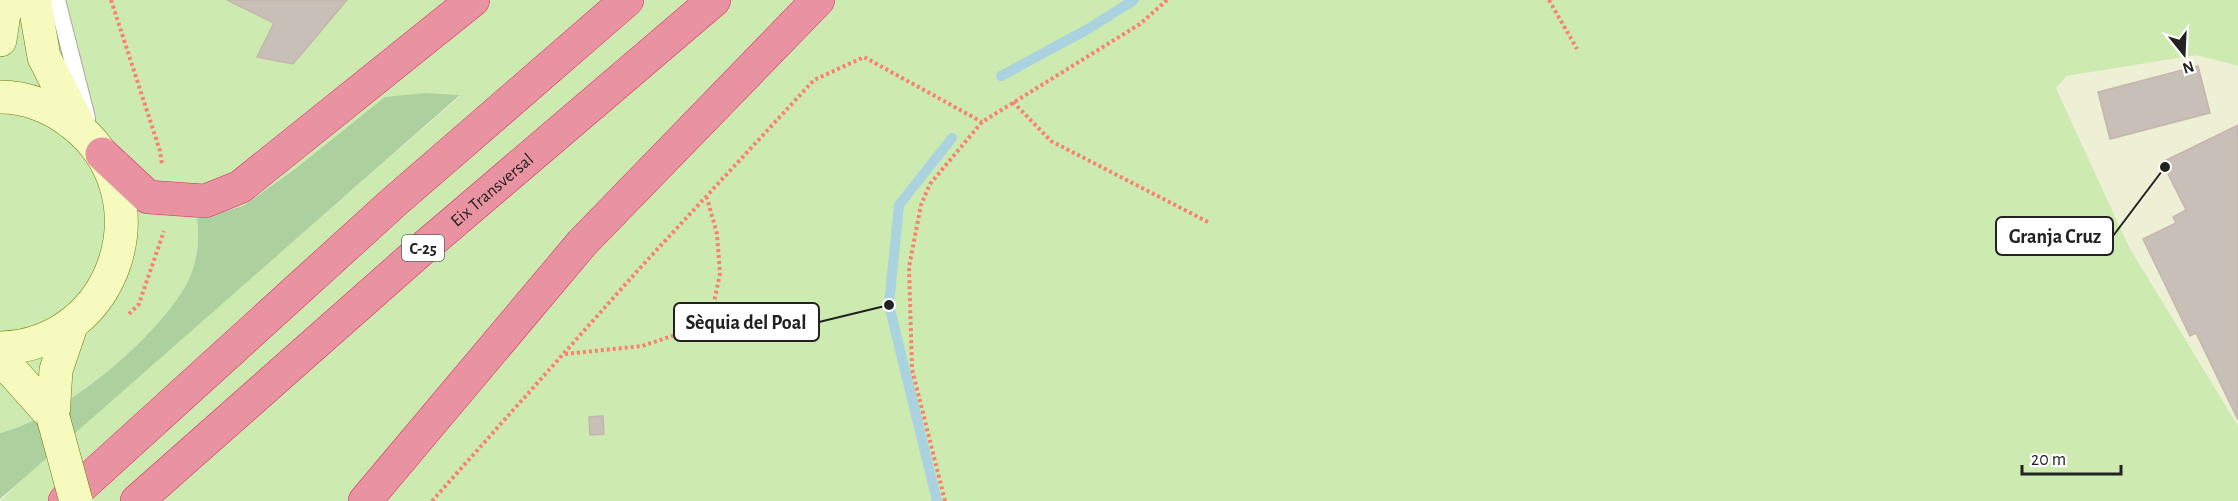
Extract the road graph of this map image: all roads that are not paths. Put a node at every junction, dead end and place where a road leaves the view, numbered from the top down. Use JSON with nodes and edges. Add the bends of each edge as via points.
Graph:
{"nodes":[{"id":1,"x":6,"y":0,"type":"edge"},
{"id":2,"x":34,"y":0,"type":"edge"},
{"id":3,"x":57,"y":0,"type":"edge"},
{"id":4,"x":473,"y":0,"type":"edge"},
{"id":5,"x":627,"y":0,"type":"edge"},
{"id":6,"x":714,"y":0,"type":"edge"},
{"id":7,"x":818,"y":0,"type":"edge"},
{"id":8,"x":0,"y":40,"type":"edge"},
{"id":9,"x":0,"y":98,"type":"edge"},
{"id":10,"x":92,"y":142,"type":"junction"},
{"id":11,"x":72,"y":323,"type":"junction"},
{"id":12,"x":0,"y":348,"type":"edge"},
{"id":13,"x":0,"y":364,"type":"edge"},
{"id":14,"x":52,"y":417,"type":"junction"},
{"id":15,"x":65,"y":501,"type":"edge"},
{"id":16,"x":76,"y":501,"type":"edge"},
{"id":17,"x":137,"y":501,"type":"edge"},
{"id":18,"x":365,"y":501,"type":"edge"}],
"edges":[{"from":1,"to":8,"type":"main road"},
{"from":2,"to":10,"type":"main road","via":[[44,57]]},
{"from":3,"to":10,"type":"lane"},
{"from":4,"to":10,"type":"highway","via":[[240,187],[205,201],[148,197]]},
{"from":5,"to":15,"type":"highway","via":[[394,202]]},
{"from":6,"to":17,"type":"highway","name":"Eix Transversal","number":"C-25","via":[[414,256]]},
{"from":7,"to":18,"type":"highway","via":[[582,243]]},
{"from":9,"to":10,"type":"main road","via":[[53,110]]},
{"from":10,"to":11,"type":"main road","via":[[120,198],[121,245],[99,296]]},
{"from":11,"to":12,"type":"main road","via":[[32,343]]},
{"from":11,"to":14,"type":"main road","via":[[56,370]]},
{"from":13,"to":14,"type":"main road","via":[[12,371]]},
{"from":14,"to":16,"type":"main road","bridge":true}]}
